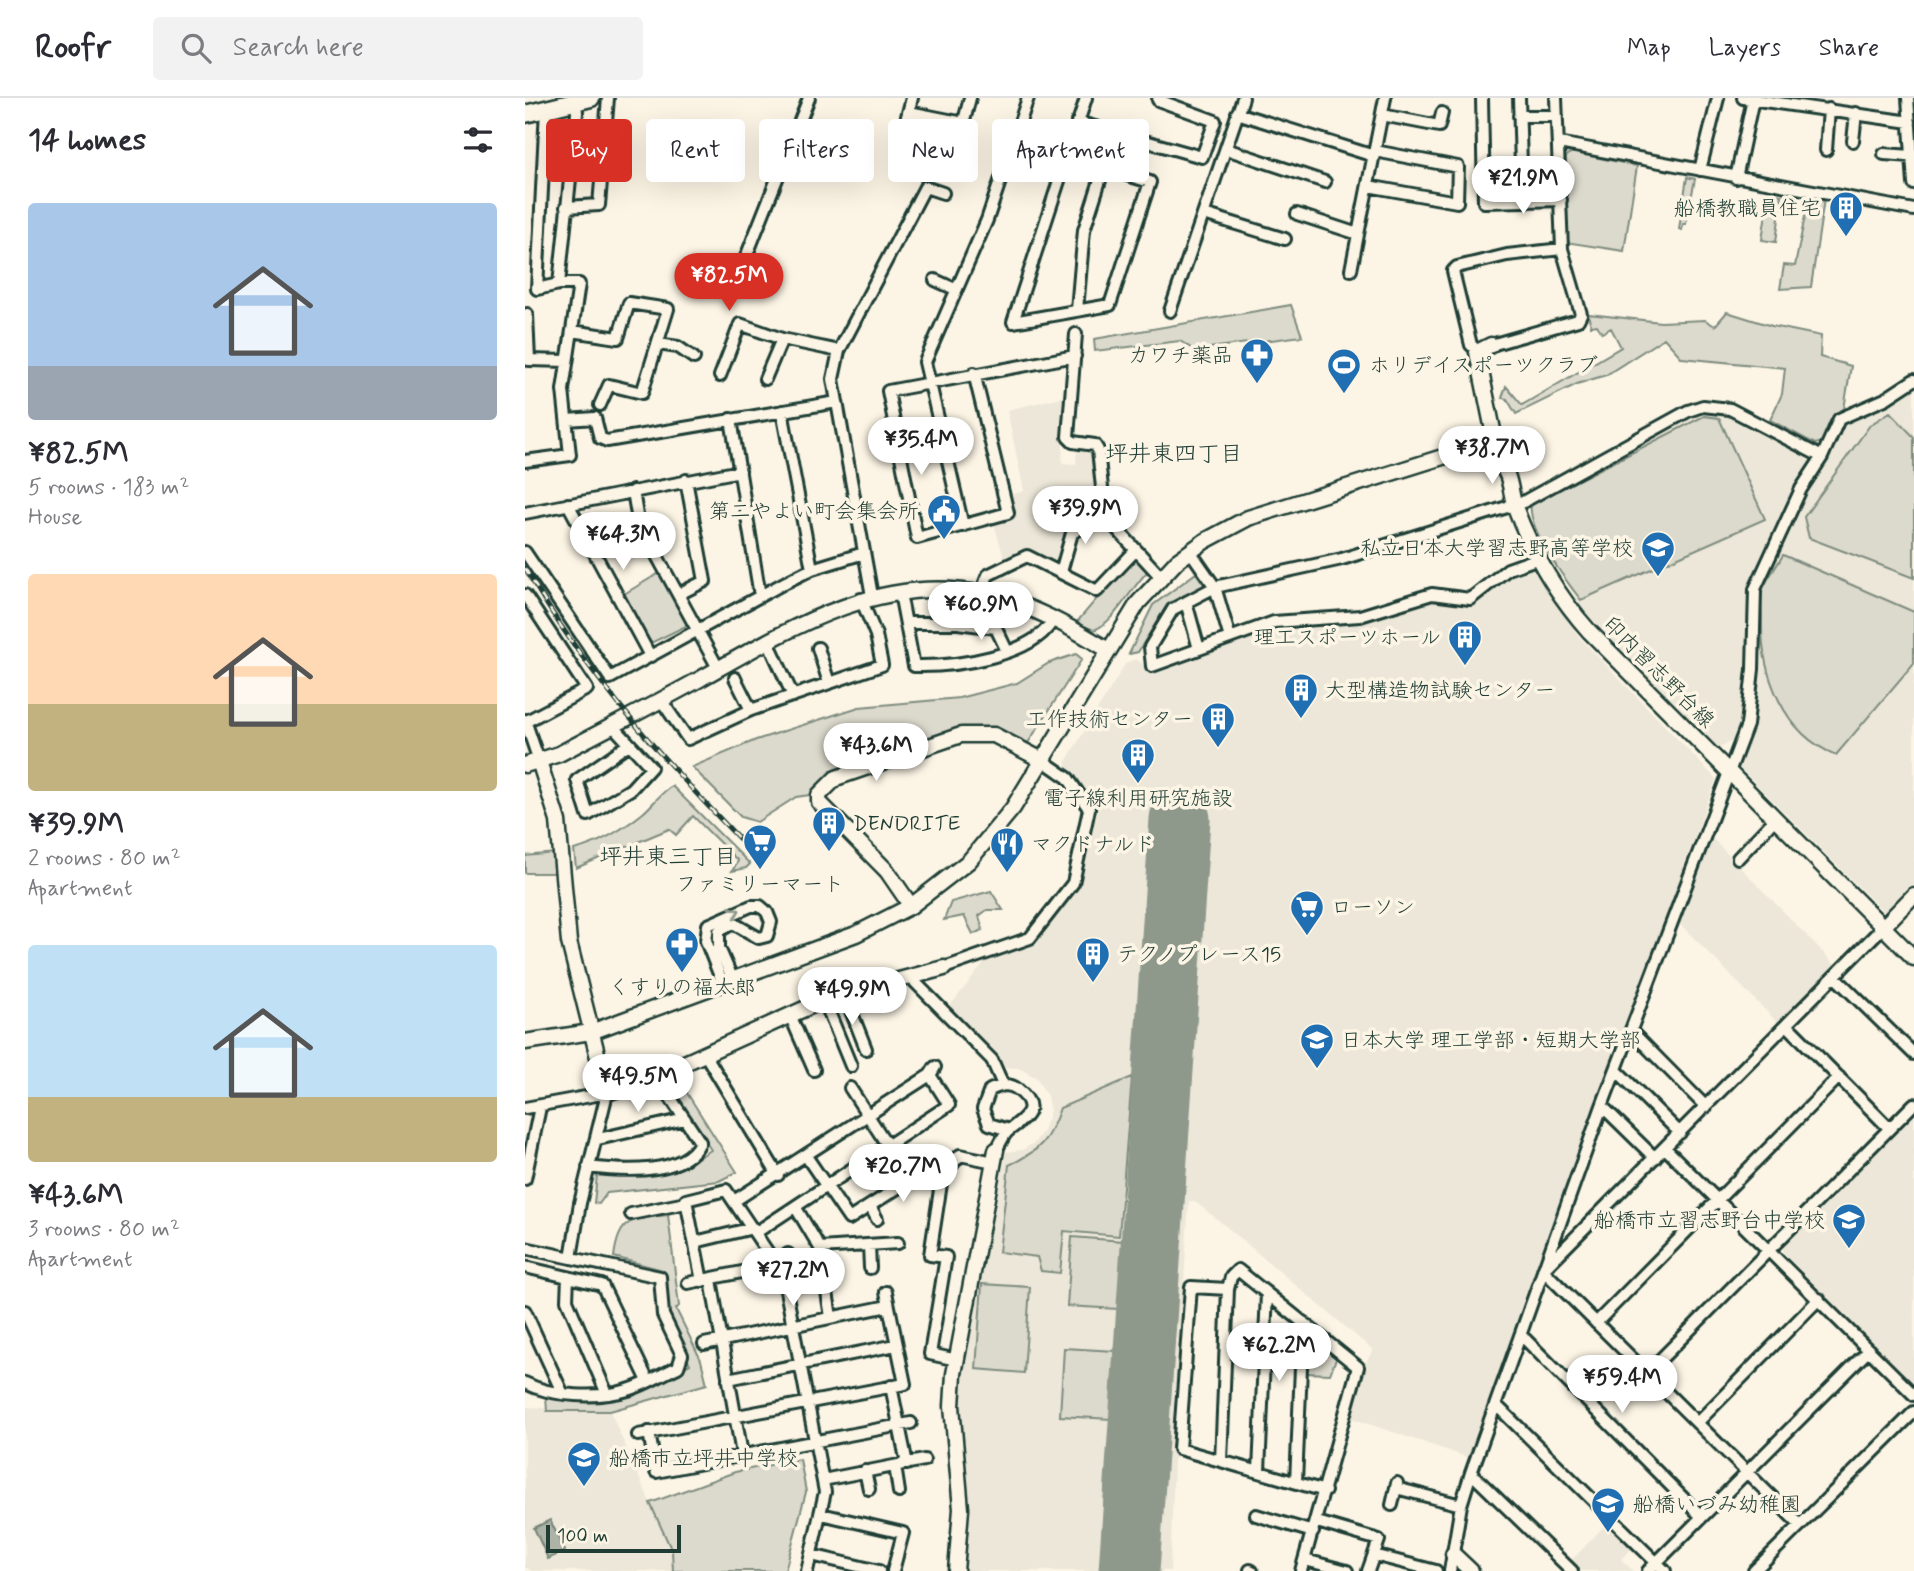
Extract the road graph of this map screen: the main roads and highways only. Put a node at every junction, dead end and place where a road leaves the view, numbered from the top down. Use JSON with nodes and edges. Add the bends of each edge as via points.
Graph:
{"nodes":[{"id":1,"x":583,"y":100,"type":"edge"},
{"id":2,"x":525,"y":114,"type":"edge"}],
"edges":[{"from":1,"to":2,"type":"main road"}]}
